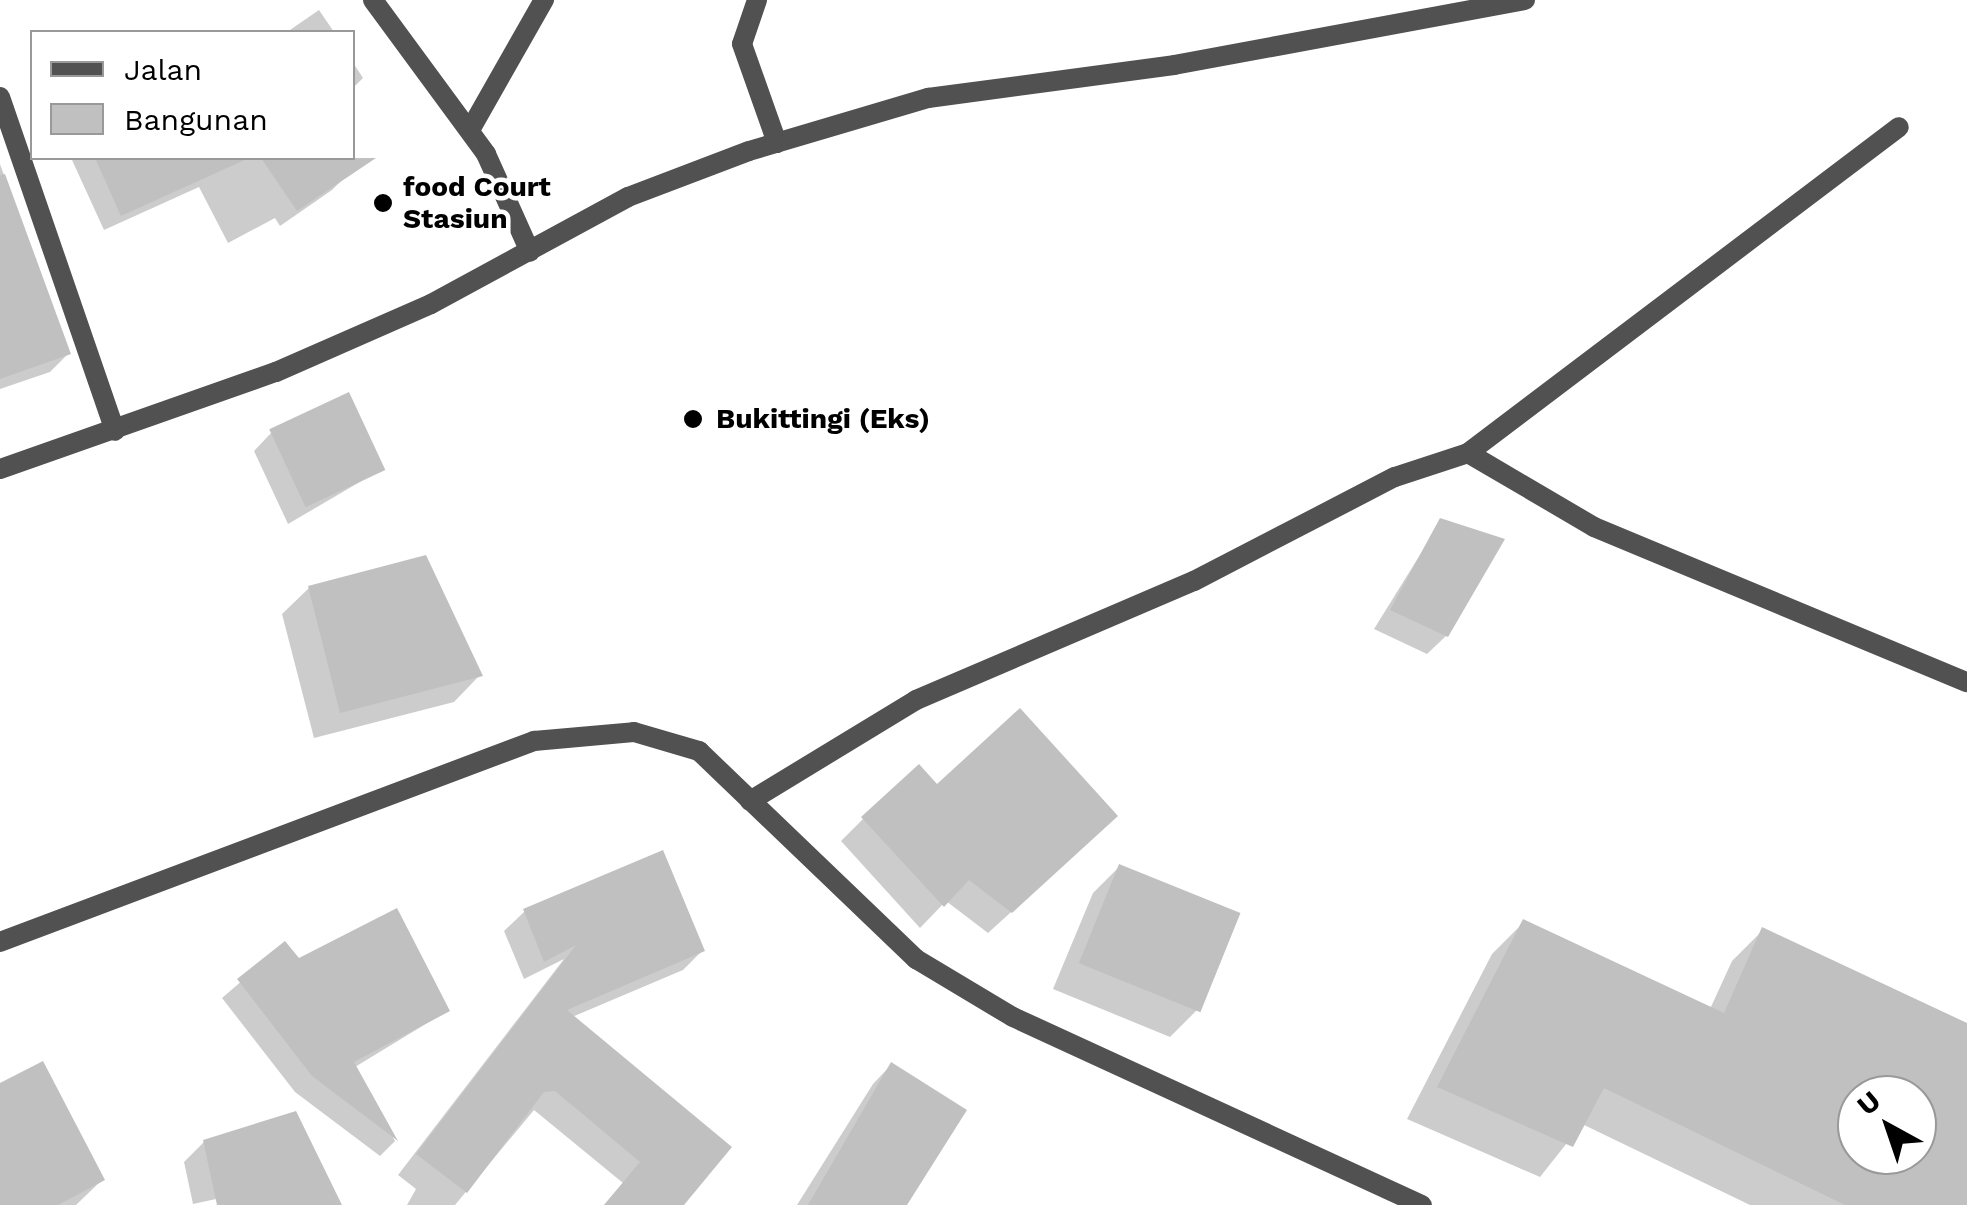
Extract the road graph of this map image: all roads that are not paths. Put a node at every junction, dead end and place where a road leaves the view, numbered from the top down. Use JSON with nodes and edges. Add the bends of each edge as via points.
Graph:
{"nodes":[{"id":1,"x":373,"y":0,"type":"edge"},
{"id":2,"x":544,"y":0,"type":"edge"},
{"id":3,"x":757,"y":0,"type":"edge"},
{"id":4,"x":1524,"y":0,"type":"edge"},
{"id":5,"x":0,"y":97,"type":"edge"},
{"id":6,"x":1898,"y":127,"type":"dead end"},
{"id":7,"x":470,"y":130,"type":"junction"},
{"id":8,"x":777,"y":142,"type":"junction"},
{"id":9,"x":530,"y":252,"type":"junction"},
{"id":10,"x":115,"y":431,"type":"junction"},
{"id":11,"x":1468,"y":453,"type":"junction"},
{"id":12,"x":0,"y":470,"type":"edge"},
{"id":13,"x":1967,"y":682,"type":"edge"},
{"id":14,"x":750,"y":801,"type":"junction"},
{"id":15,"x":0,"y":942,"type":"edge"},
{"id":16,"x":1422,"y":1205,"type":"edge"}],
"edges":[{"from":1,"to":7,"type":"street"},
{"from":2,"to":7,"type":"street"},
{"from":3,"to":8,"type":"street","via":[[742,44]]},
{"from":4,"to":8,"type":"street","via":[[1174,65],[928,98]]},
{"from":5,"to":10,"type":"street"},
{"from":6,"to":11,"type":"street"},
{"from":7,"to":9,"type":"street"},
{"from":8,"to":9,"type":"street","via":[[628,197]]},
{"from":9,"to":10,"type":"street","via":[[276,372]]},
{"from":10,"to":12,"type":"street"},
{"from":11,"to":13,"type":"street","via":[[1594,526]]},
{"from":11,"to":14,"type":"street","via":[[1395,477],[1194,582],[916,700]]},
{"from":14,"to":15,"type":"street","via":[[698,751],[634,732],[534,741]]},
{"from":14,"to":16,"type":"street","via":[[916,959],[1013,1017]]}]}
